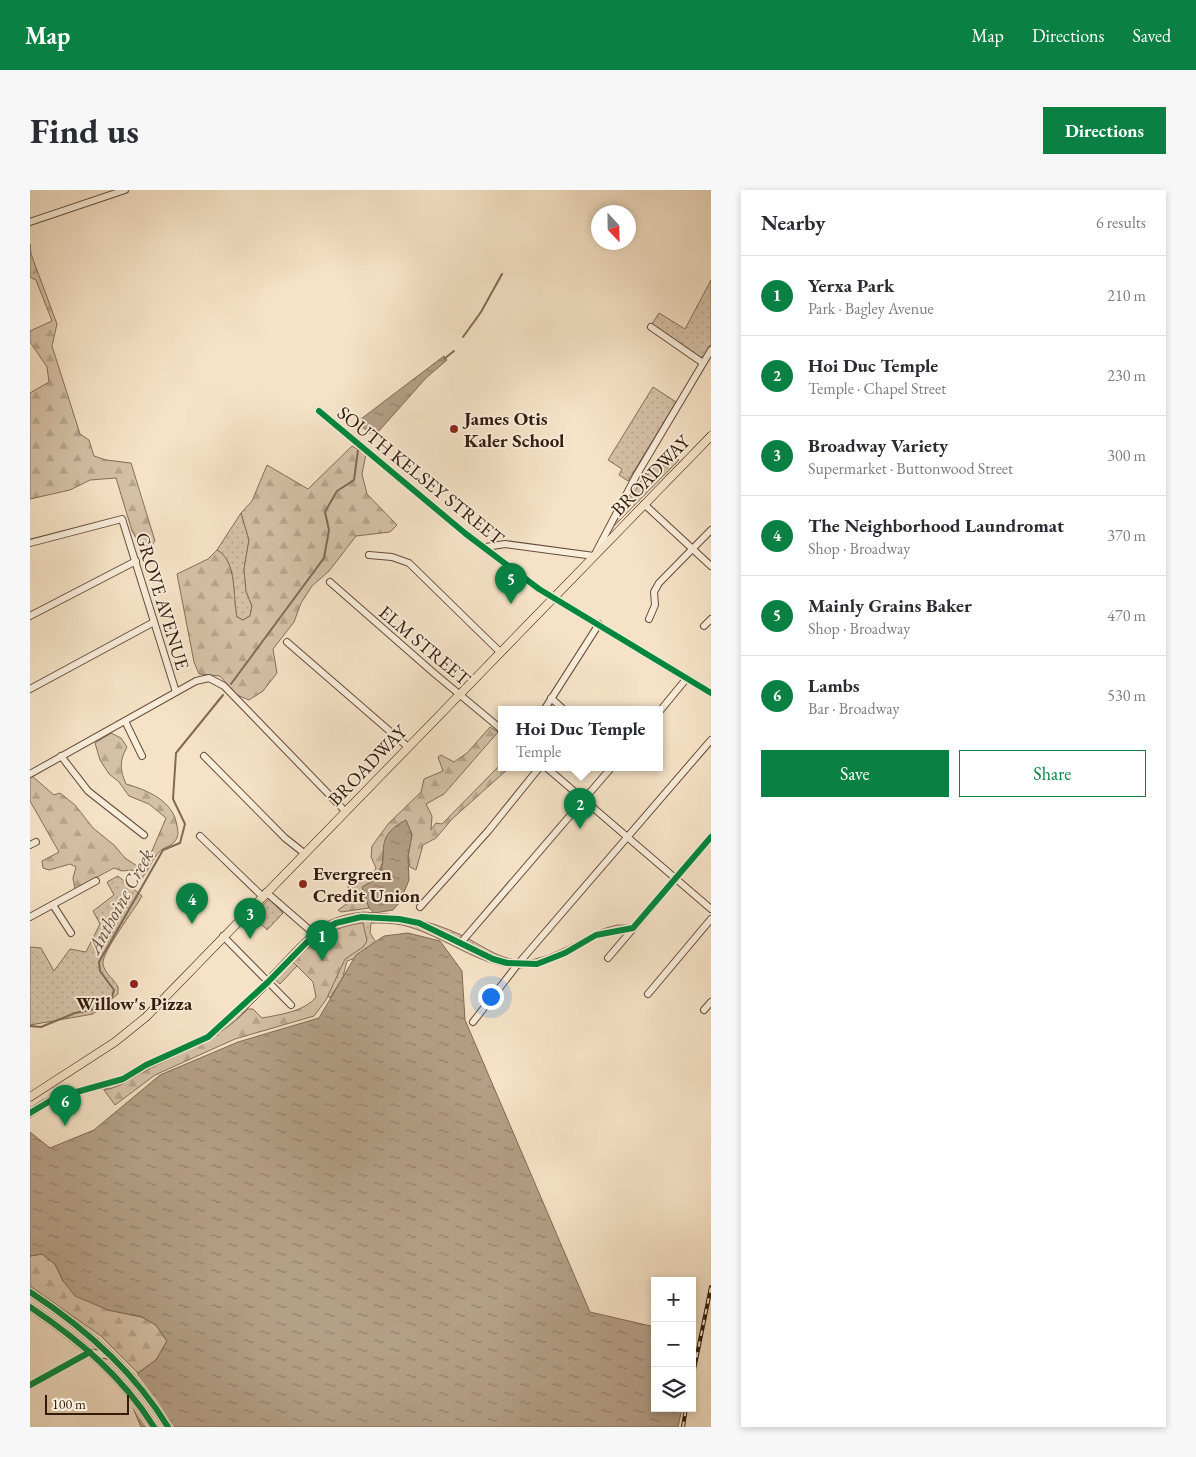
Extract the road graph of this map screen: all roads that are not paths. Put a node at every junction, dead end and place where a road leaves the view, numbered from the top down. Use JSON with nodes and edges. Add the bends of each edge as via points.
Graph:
{"nodes":[{"id":1,"x":125,"y":190,"type":"edge"},
{"id":2,"x":30,"y":222,"type":"edge"},
{"id":3,"x":651,"y":327,"type":"dead end"},
{"id":4,"x":711,"y":350,"type":"edge"},
{"id":5,"x":703,"y":363,"type":"junction"},
{"id":6,"x":319,"y":411,"type":"dead end"},
{"id":7,"x":711,"y":436,"type":"edge"},
{"id":8,"x":644,"y":504,"type":"junction"},
{"id":9,"x":711,"y":530,"type":"edge"},
{"id":10,"x":30,"y":543,"type":"edge"},
{"id":11,"x":486,"y":547,"type":"junction"},
{"id":12,"x":693,"y":549,"type":"junction"},
{"id":13,"x":369,"y":555,"type":"dead end"},
{"id":14,"x":594,"y":556,"type":"junction"},
{"id":15,"x":136,"y":561,"type":"junction"},
{"id":16,"x":711,"y":566,"type":"edge"},
{"id":17,"x":330,"y":582,"type":"dead end"},
{"id":18,"x":554,"y":597,"type":"junction"},
{"id":19,"x":30,"y":616,"type":"edge"},
{"id":20,"x":649,"y":619,"type":"dead end"},
{"id":21,"x":711,"y":619,"type":"edge"},
{"id":22,"x":154,"y":622,"type":"junction"},
{"id":23,"x":599,"y":624,"type":"junction"},
{"id":24,"x":704,"y":626,"type":"dead end"},
{"id":25,"x":287,"y":642,"type":"dead end"},
{"id":26,"x":500,"y":652,"type":"junction"},
{"id":27,"x":687,"y":678,"type":"junction"},
{"id":28,"x":30,"y":689,"type":"edge"},
{"id":29,"x":176,"y":692,"type":"junction"},
{"id":30,"x":711,"y":693,"type":"edge"},
{"id":31,"x":460,"y":694,"type":"junction"},
{"id":32,"x":551,"y":698,"type":"junction"},
{"id":33,"x":546,"y":706,"type":"edge"},
{"id":34,"x":560,"y":706,"type":"edge"},
{"id":35,"x":663,"y":707,"type":"edge"},
{"id":36,"x":125,"y":721,"type":"junction"},
{"id":37,"x":498,"y":726,"type":"edge"},
{"id":38,"x":711,"y":740,"type":"edge"},
{"id":39,"x":408,"y":747,"type":"junction"},
{"id":40,"x":61,"y":756,"type":"junction"},
{"id":41,"x":142,"y":756,"type":"dead end"},
{"id":42,"x":204,"y":756,"type":"dead end"},
{"id":43,"x":537,"y":771,"type":"edge"},
{"id":44,"x":550,"y":771,"type":"edge"},
{"id":45,"x":608,"y":771,"type":"edge"},
{"id":46,"x":30,"y":774,"type":"edge"},
{"id":47,"x":583,"y":799,"type":"junction"},
{"id":48,"x":345,"y":811,"type":"junction"},
{"id":49,"x":144,"y":835,"type":"dead end"},
{"id":50,"x":200,"y":836,"type":"dead end"},
{"id":51,"x":628,"y":837,"type":"junction"},
{"id":52,"x":711,"y":837,"type":"edge"},
{"id":53,"x":304,"y":853,"type":"junction"},
{"id":54,"x":676,"y":878,"type":"junction"},
{"id":55,"x":96,"y":882,"type":"dead end"},
{"id":56,"x":264,"y":894,"type":"junction"},
{"id":57,"x":54,"y":905,"type":"junction"},
{"id":58,"x":420,"y":907,"type":"dead end"},
{"id":59,"x":711,"y":909,"type":"edge"},
{"id":60,"x":30,"y":917,"type":"edge"},
{"id":61,"x":711,"y":919,"type":"edge"},
{"id":62,"x":312,"y":932,"type":"dead end"},
{"id":63,"x":71,"y":933,"type":"dead end"},
{"id":64,"x":223,"y":936,"type":"junction"},
{"id":65,"x":464,"y":939,"type":"dead end"},
{"id":66,"x":608,"y":958,"type":"dead end"},
{"id":67,"x":648,"y":994,"type":"dead end"},
{"id":68,"x":711,"y":1002,"type":"edge"},
{"id":69,"x":291,"y":1005,"type":"dead end"},
{"id":70,"x":704,"y":1010,"type":"dead end"},
{"id":71,"x":473,"y":1022,"type":"dead end"},
{"id":72,"x":30,"y":1097,"type":"edge"},
{"id":73,"x":30,"y":1292,"type":"edge"},
{"id":74,"x":30,"y":1306,"type":"edge"},
{"id":75,"x":90,"y":1352,"type":"junction"},
{"id":76,"x":113,"y":1357,"type":"junction"},
{"id":77,"x":30,"y":1385,"type":"edge"},
{"id":78,"x":154,"y":1427,"type":"edge"},
{"id":79,"x":168,"y":1427,"type":"edge"}],
"edges":[{"from":1,"to":2,"type":"street"},
{"from":3,"to":5,"type":"street"},
{"from":4,"to":5,"type":"street"},
{"from":5,"to":14,"type":"street","via":[[636,476]]},
{"from":6,"to":11,"type":"street","name":"SOUTH KELSEY STREET","via":[[466,534]]},
{"from":7,"to":8,"type":"main road","name":"BROADWAY"},
{"from":8,"to":12,"type":"street"},
{"from":8,"to":14,"type":"main road","name":"BROADWAY"},
{"from":9,"to":12,"type":"street"},
{"from":10,"to":15,"type":"street","name":"GROVE AVENUE","via":[[122,519]]},
{"from":11,"to":14,"type":"street","via":[[505,544]]},
{"from":11,"to":18,"type":"street","name":"SOUTH KELSEY STREET"},
{"from":12,"to":16,"type":"street"},
{"from":12,"to":20,"type":"street","via":[[657,585],[655,605]]},
{"from":13,"to":26,"type":"street","via":[[392,557],[408,563]]},
{"from":14,"to":18,"type":"main road","name":"BROADWAY"},
{"from":15,"to":19,"type":"street"},
{"from":15,"to":22,"type":"street","name":"GROVE AVENUE"},
{"from":17,"to":31,"type":"street","name":"ELM STREET"},
{"from":18,"to":23,"type":"street","name":"SOUTH KELSEY STREET"},
{"from":18,"to":26,"type":"main road","name":"BROADWAY"},
{"from":21,"to":24,"type":"street"},
{"from":22,"to":28,"type":"street"},
{"from":22,"to":29,"type":"street","name":"GROVE AVENUE"},
{"from":23,"to":27,"type":"street","name":"SOUTH KELSEY STREET"},
{"from":23,"to":32,"type":"street"},
{"from":25,"to":39,"type":"street"},
{"from":26,"to":31,"type":"main road","name":"BROADWAY"},
{"from":27,"to":30,"type":"street","name":"SOUTH KELSEY STREET"},
{"from":27,"to":35,"type":"street"},
{"from":29,"to":36,"type":"street"},
{"from":29,"to":48,"type":"street","via":[[209,678],[224,686]]},
{"from":31,"to":37,"type":"street","name":"ELM STREET"},
{"from":31,"to":39,"type":"main road","name":"BROADWAY"},
{"from":32,"to":33,"type":"street"},
{"from":32,"to":34,"type":"street"},
{"from":36,"to":40,"type":"street"},
{"from":36,"to":41,"type":"street"},
{"from":38,"to":51,"type":"street"},
{"from":39,"to":48,"type":"main road","name":"BROADWAY"},
{"from":40,"to":46,"type":"street"},
{"from":40,"to":49,"type":"street","via":[[93,795]]},
{"from":42,"to":53,"type":"street"},
{"from":43,"to":58,"type":"street"},
{"from":44,"to":47,"type":"street"},
{"from":45,"to":47,"type":"street"},
{"from":47,"to":51,"type":"street"},
{"from":47,"to":65,"type":"street"},
{"from":48,"to":53,"type":"main road","name":"BROADWAY"},
{"from":50,"to":56,"type":"street"},
{"from":51,"to":54,"type":"street"},
{"from":51,"to":71,"type":"street"},
{"from":52,"to":54,"type":"street"},
{"from":53,"to":56,"type":"main road","name":"BROADWAY"},
{"from":54,"to":59,"type":"street"},
{"from":54,"to":66,"type":"street"},
{"from":55,"to":57,"type":"street"},
{"from":56,"to":62,"type":"street"},
{"from":56,"to":64,"type":"main road","name":"BROADWAY"},
{"from":57,"to":60,"type":"street"},
{"from":57,"to":63,"type":"street"},
{"from":61,"to":67,"type":"street"},
{"from":64,"to":69,"type":"street"},
{"from":64,"to":72,"type":"main road","name":"BROADWAY","via":[[131,1030]]},
{"from":68,"to":70,"type":"street"},
{"from":73,"to":76,"type":"main road"},
{"from":74,"to":75,"type":"main road"},
{"from":75,"to":76,"type":"street"},
{"from":75,"to":77,"type":"street"},
{"from":75,"to":78,"type":"main road","via":[[130,1393]]},
{"from":76,"to":79,"type":"main road","via":[[139,1386]]}]}
